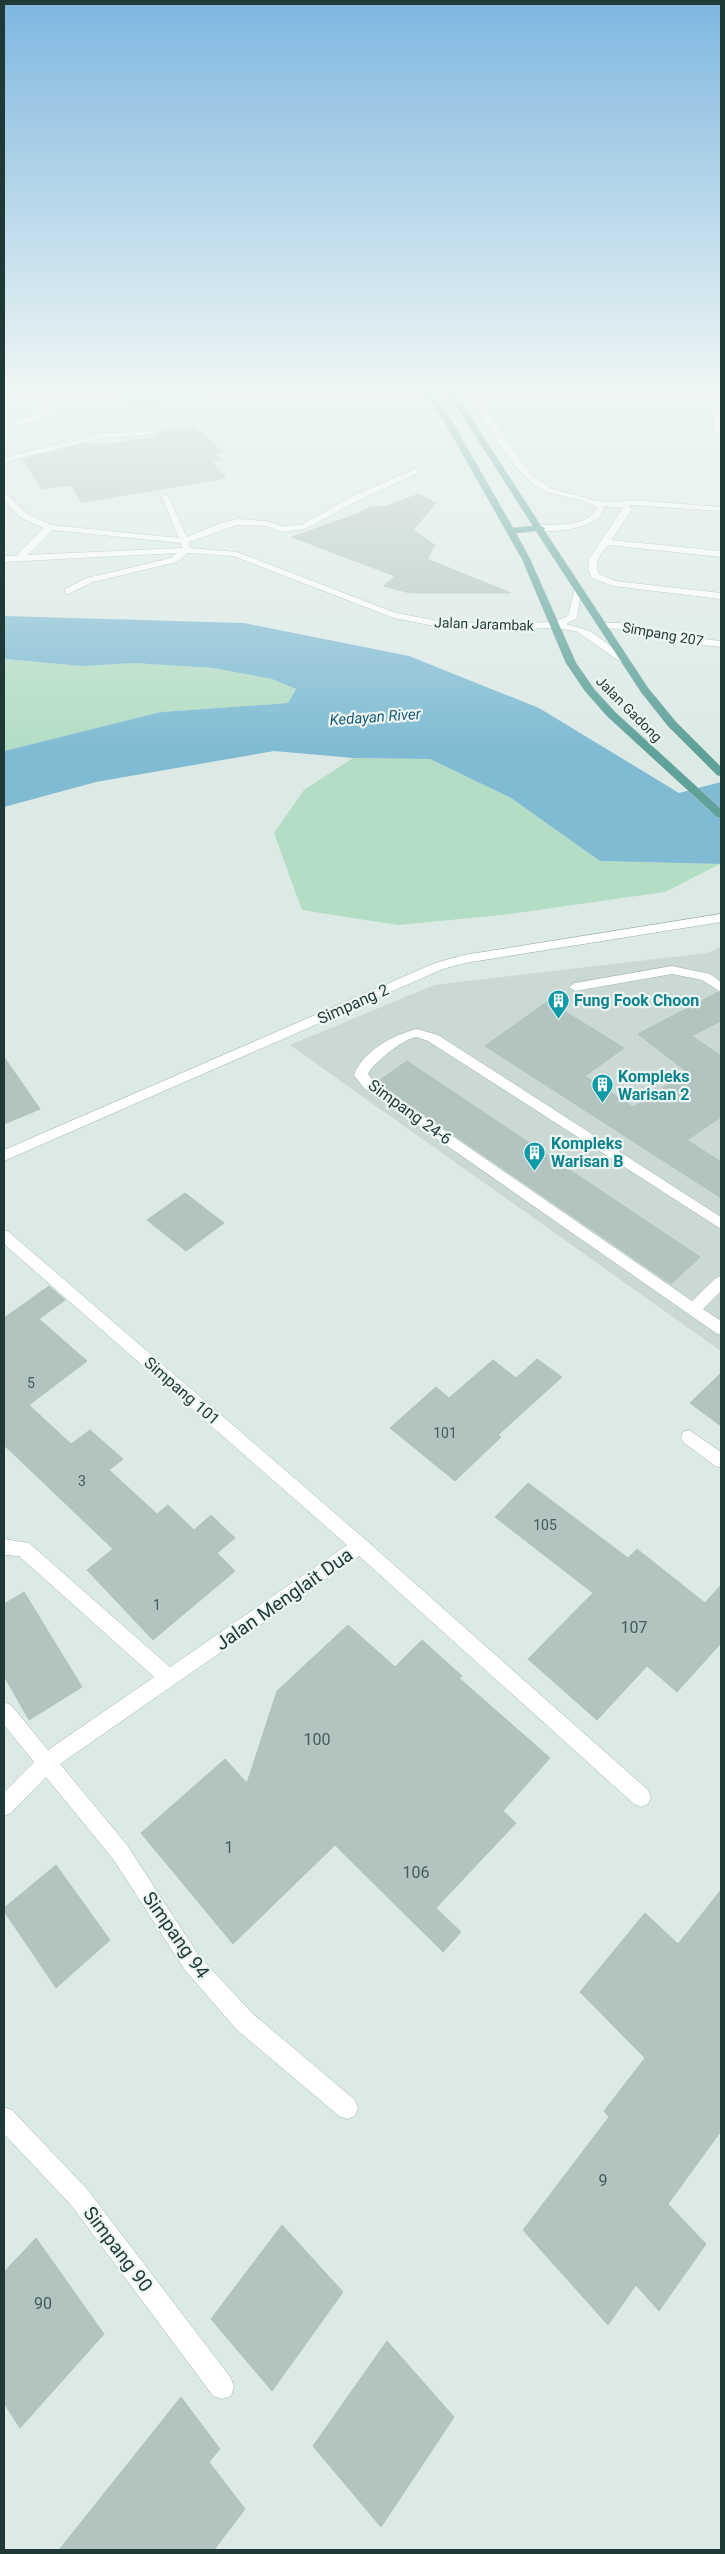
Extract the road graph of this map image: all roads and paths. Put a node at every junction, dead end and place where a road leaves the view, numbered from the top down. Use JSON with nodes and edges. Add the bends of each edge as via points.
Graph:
{"nodes":[{"id":1,"x":18,"y":512,"type":"edge"},
{"id":2,"x":171,"y":512,"type":"edge"},
{"id":3,"x":332,"y":512,"type":"edge"},
{"id":4,"x":501,"y":512,"type":"edge"},
{"id":5,"x":530,"y":512,"type":"edge"},
{"id":6,"x":598,"y":512,"type":"edge"},
{"id":7,"x":627,"y":512,"type":"edge"},
{"id":8,"x":50,"y":527,"type":"junction"},
{"id":9,"x":540,"y":528,"type":"junction"},
{"id":10,"x":512,"y":531,"type":"junction"},
{"id":11,"x":607,"y":542,"type":"junction"},
{"id":12,"x":185,"y":545,"type":"junction"},
{"id":13,"x":721,"y":554,"type":"edge"},
{"id":14,"x":4,"y":558,"type":"edge"},
{"id":15,"x":18,"y":559,"type":"junction"},
{"id":16,"x":579,"y":588,"type":"junction"},
{"id":17,"x":68,"y":592,"type":"dead end"},
{"id":18,"x":721,"y":596,"type":"edge"},
{"id":19,"x":554,"y":625,"type":"junction"},
{"id":20,"x":604,"y":626,"type":"junction"},
{"id":21,"x":721,"y":644,"type":"edge"},
{"id":22,"x":625,"y":661,"type":"junction"},
{"id":23,"x":721,"y":773,"type":"edge"},
{"id":24,"x":721,"y":814,"type":"edge"},
{"id":25,"x":721,"y":918,"type":"edge"},
{"id":26,"x":575,"y":986,"type":"dead end"},
{"id":27,"x":721,"y":988,"type":"edge"},
{"id":28,"x":4,"y":1156,"type":"edge"},
{"id":29,"x":721,"y":1224,"type":"edge"},
{"id":30,"x":4,"y":1236,"type":"edge"},
{"id":31,"x":721,"y":1282,"type":"edge"},
{"id":32,"x":692,"y":1309,"type":"junction"},
{"id":33,"x":721,"y":1329,"type":"edge"},
{"id":34,"x":689,"y":1437,"type":"dead end"},
{"id":35,"x":721,"y":1461,"type":"edge"},
{"id":36,"x":360,"y":1546,"type":"junction"},
{"id":37,"x":4,"y":1547,"type":"edge"},
{"id":38,"x":170,"y":1679,"type":"junction"},
{"id":39,"x":4,"y":1711,"type":"edge"},
{"id":40,"x":47,"y":1762,"type":"junction"},
{"id":41,"x":641,"y":1797,"type":"dead end"},
{"id":42,"x":4,"y":1806,"type":"edge"},
{"id":43,"x":347,"y":2108,"type":"dead end"},
{"id":44,"x":4,"y":2118,"type":"edge"},
{"id":45,"x":222,"y":2387,"type":"dead end"}],
"edges":[{"from":1,"to":8,"type":"street"},
{"from":2,"to":12,"type":"street"},
{"from":3,"to":12,"type":"street","via":[[313,523],[282,529],[237,522],[224,525]]},
{"from":4,"to":10,"type":"main road","name":"Jalan Gadong"},
{"from":5,"to":9,"type":"main road","name":"Jalan Gadong"},
{"from":6,"to":9,"type":"street","via":[[595,518],[585,522]]},
{"from":7,"to":11,"type":"street"},
{"from":8,"to":12,"type":"street"},
{"from":8,"to":15,"type":"street"},
{"from":9,"to":10,"type":"main road"},
{"from":9,"to":16,"type":"main road","name":"Jalan Gadong"},
{"from":10,"to":19,"type":"main road","name":"Jalan Gadong"},
{"from":11,"to":13,"type":"street"},
{"from":11,"to":18,"type":"street","via":[[594,559],[592,568],[595,576],[603,580]]},
{"from":12,"to":15,"type":"street"},
{"from":12,"to":17,"type":"street","via":[[174,560],[90,580]]},
{"from":12,"to":19,"type":"street","name":"Jalan Jarambak","via":[[234,554],[412,619],[485,626]]},
{"from":14,"to":15,"type":"street"},
{"from":16,"to":19,"type":"street","name":"Jalan Jarambak","via":[[572,618]]},
{"from":16,"to":20,"type":"main road","name":"Jalan Gadong"},
{"from":19,"to":22,"type":"street","name":"Jalan Jarambak","via":[[587,633]]},
{"from":19,"to":24,"type":"main road","name":"Jalan Gadong","via":[[571,663],[590,691]]},
{"from":20,"to":21,"type":"street","name":"Simpang 207"},
{"from":20,"to":22,"type":"main road","name":"Jalan Gadong"},
{"from":22,"to":23,"type":"main road","name":"Jalan Gadong","via":[[672,724]]},
{"from":25,"to":28,"type":"street","name":"Simpang 2","via":[[464,959],[439,966]]},
{"from":26,"to":27,"type":"street","via":[[672,970],[706,977]]},
{"from":29,"to":32,"type":"street","name":"Simpang 24-6","via":[[433,1038],[417,1033],[402,1037],[365,1064],[361,1075],[369,1085]]},
{"from":30,"to":36,"type":"street","name":"Simpang 101"},
{"from":31,"to":32,"type":"street"},
{"from":32,"to":33,"type":"street","name":"Simpang 24-6"},
{"from":34,"to":35,"type":"street"},
{"from":36,"to":38,"type":"street","name":"Jalan Menglait Dua"},
{"from":36,"to":41,"type":"street","name":"Jalan Menglait Dua"},
{"from":37,"to":38,"type":"street","via":[[23,1549]]},
{"from":38,"to":40,"type":"street","name":"Jalan Menglait Dua"},
{"from":39,"to":40,"type":"street","name":"Simpang 94"},
{"from":40,"to":42,"type":"street","name":"Jalan Menglait Dua"},
{"from":40,"to":43,"type":"street","name":"Simpang 94","via":[[120,1852],[192,1963],[244,2021]]},
{"from":44,"to":45,"type":"street","name":"Simpang 90","via":[[79,2197]]}]}
